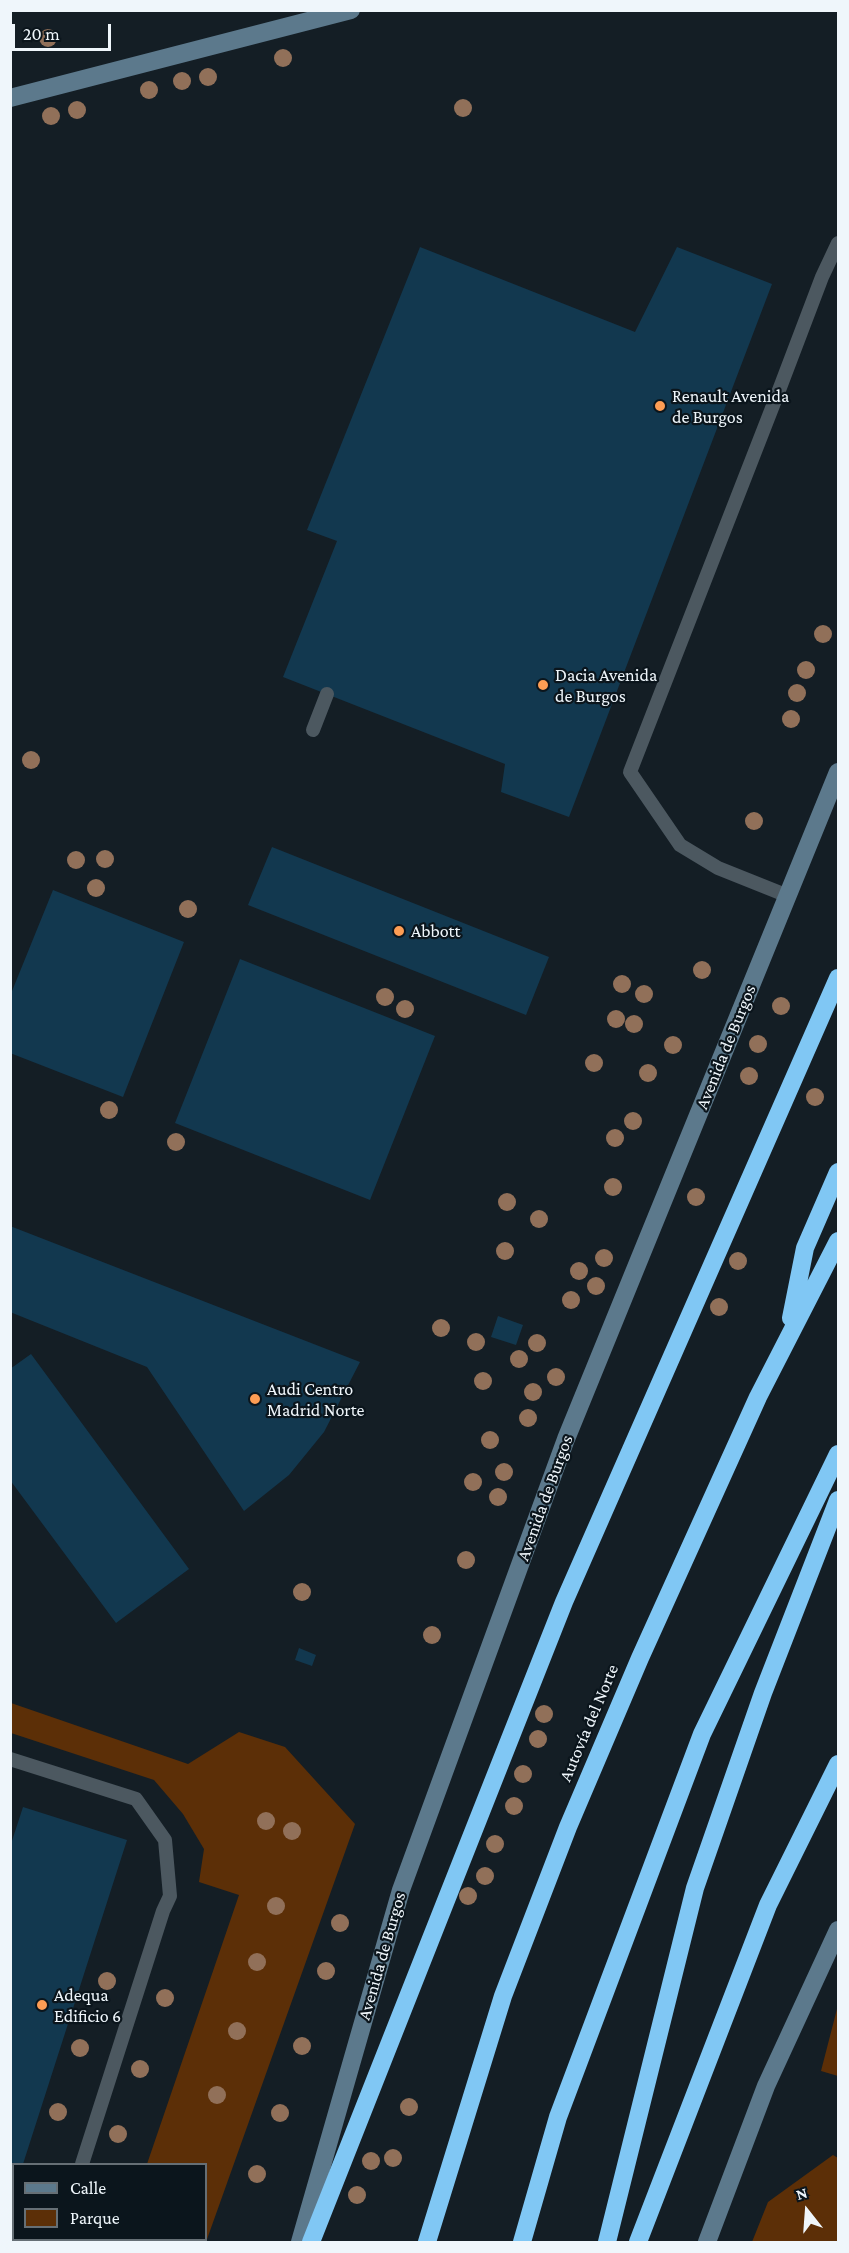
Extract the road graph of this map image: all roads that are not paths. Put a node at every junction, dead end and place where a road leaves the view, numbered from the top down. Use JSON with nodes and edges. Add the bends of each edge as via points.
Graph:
{"nodes":[{"id":1,"x":351,"y":10,"type":"edge"},
{"id":2,"x":10,"y":98,"type":"edge"},
{"id":3,"x":838,"y":243,"type":"edge"},
{"id":4,"x":327,"y":694,"type":"dead end"},
{"id":5,"x":313,"y":730,"type":"dead end"},
{"id":6,"x":838,"y":772,"type":"edge"},
{"id":7,"x":788,"y":896,"type":"junction"},
{"id":8,"x":838,"y":978,"type":"edge"},
{"id":9,"x":838,"y":1172,"type":"edge"},
{"id":10,"x":838,"y":1241,"type":"edge"},
{"id":11,"x":787,"y":1339,"type":"junction"},
{"id":12,"x":838,"y":1454,"type":"edge"},
{"id":13,"x":838,"y":1500,"type":"edge"},
{"id":14,"x":10,"y":1759,"type":"edge"},
{"id":15,"x":838,"y":1764,"type":"edge"},
{"id":16,"x":838,"y":1930,"type":"edge"},
{"id":17,"x":82,"y":2163,"type":"edge"},
{"id":18,"x":300,"y":2242,"type":"edge"},
{"id":19,"x":311,"y":2242,"type":"edge"},
{"id":20,"x":428,"y":2242,"type":"edge"},
{"id":21,"x":522,"y":2242,"type":"edge"},
{"id":22,"x":607,"y":2242,"type":"edge"},
{"id":23,"x":638,"y":2242,"type":"edge"},
{"id":24,"x":707,"y":2242,"type":"edge"}],
"edges":[{"from":1,"to":2,"type":"street"},
{"from":3,"to":7,"type":"lane","via":[[630,772],[680,845],[718,868]]},
{"from":4,"to":5,"type":"lane"},
{"from":6,"to":7,"type":"street","name":"Avenida de Burgos"},
{"from":7,"to":18,"type":"street","name":"Avenida de Burgos","via":[[566,1439],[401,1890]]},
{"from":8,"to":19,"type":"highway","via":[[564,1602]]},
{"from":9,"to":11,"type":"highway","via":[[805,1248]]},
{"from":10,"to":11,"type":"highway","name":"Autovía del Norte"},
{"from":11,"to":20,"type":"highway","name":"Autovía del Norte","via":[[639,1658],[568,1827],[503,1996]]},
{"from":12,"to":21,"type":"highway","via":[[702,1734],[558,2117]]},
{"from":13,"to":22,"type":"highway","via":[[695,1888]]},
{"from":14,"to":17,"type":"lane","via":[[135,1798],[165,1840],[170,1896]]},
{"from":15,"to":23,"type":"highway","via":[[768,1905]]},
{"from":16,"to":24,"type":"street","via":[[766,2086]]}]}
